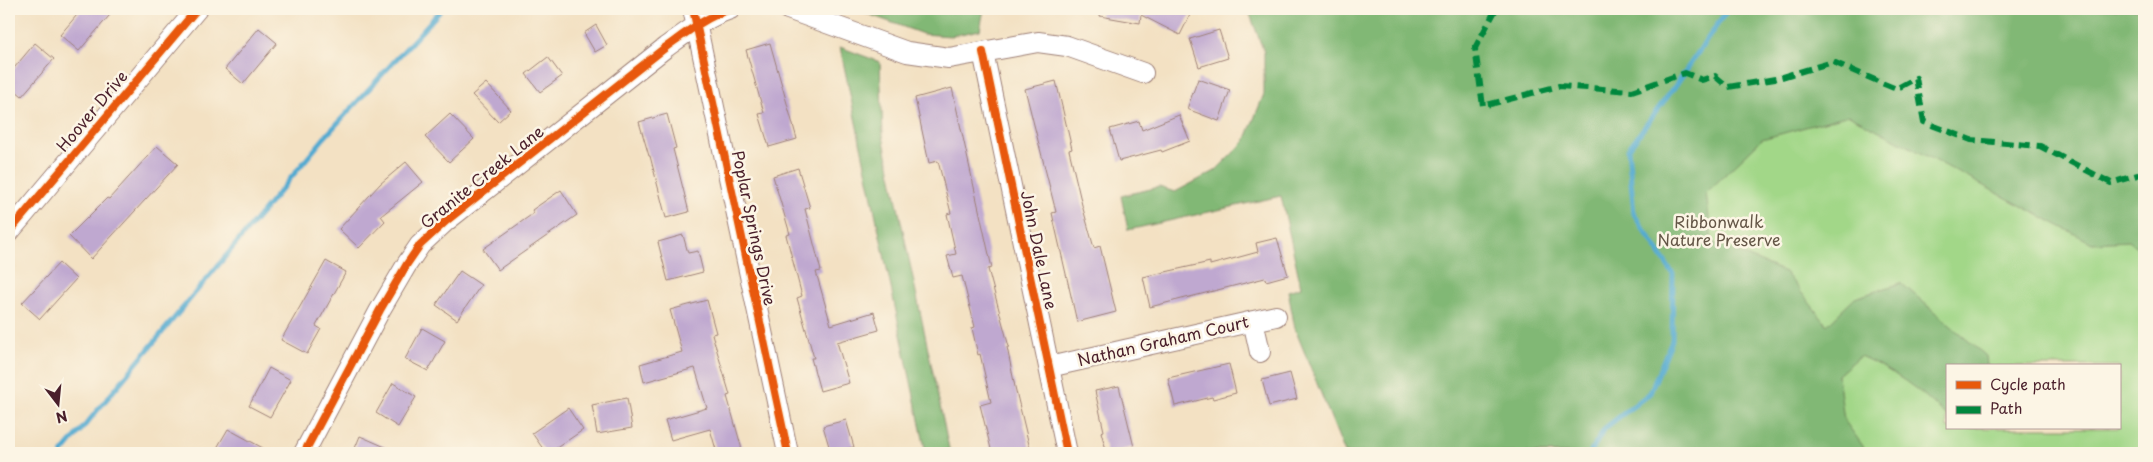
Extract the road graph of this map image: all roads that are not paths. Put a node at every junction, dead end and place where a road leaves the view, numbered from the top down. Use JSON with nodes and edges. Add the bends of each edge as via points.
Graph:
{"nodes":[{"id":1,"x":197,"y":9,"type":"edge"},
{"id":2,"x":730,"y":9,"type":"edge"},
{"id":3,"x":788,"y":9,"type":"edge"},
{"id":4,"x":695,"y":17,"type":"edge"},
{"id":5,"x":983,"y":52,"type":"junction"},
{"id":6,"x":1143,"y":72,"type":"dead end"},
{"id":7,"x":9,"y":232,"type":"edge"},
{"id":8,"x":1276,"y":316,"type":"dead end"},
{"id":9,"x":1253,"y":321,"type":"junction"},
{"id":10,"x":1260,"y":352,"type":"dead end"},
{"id":11,"x":1049,"y":367,"type":"junction"},
{"id":12,"x":304,"y":453,"type":"edge"},
{"id":13,"x":788,"y":453,"type":"edge"},
{"id":14,"x":1067,"y":453,"type":"edge"}],
"edges":[{"from":1,"to":7,"type":"street","name":"Hoover Drive"},
{"from":2,"to":4,"type":"street","name":"Granite Creek Lane"},
{"from":3,"to":5,"type":"street","via":[[907,52],[949,58]]},
{"from":4,"to":12,"type":"street","name":"Granite Creek Lane","via":[[420,245],[380,310]]},
{"from":4,"to":13,"type":"street","name":"Poplar Springs Drive"},
{"from":5,"to":6,"type":"street","via":[[1038,42],[1066,46]]},
{"from":5,"to":11,"type":"street","name":"John Dale Lane"},
{"from":8,"to":9,"type":"street","name":"Nathan Graham Court"},
{"from":9,"to":10,"type":"street"},
{"from":9,"to":11,"type":"street","name":"Nathan Graham Court"},
{"from":11,"to":14,"type":"street","name":"John Dale Lane"}]}
